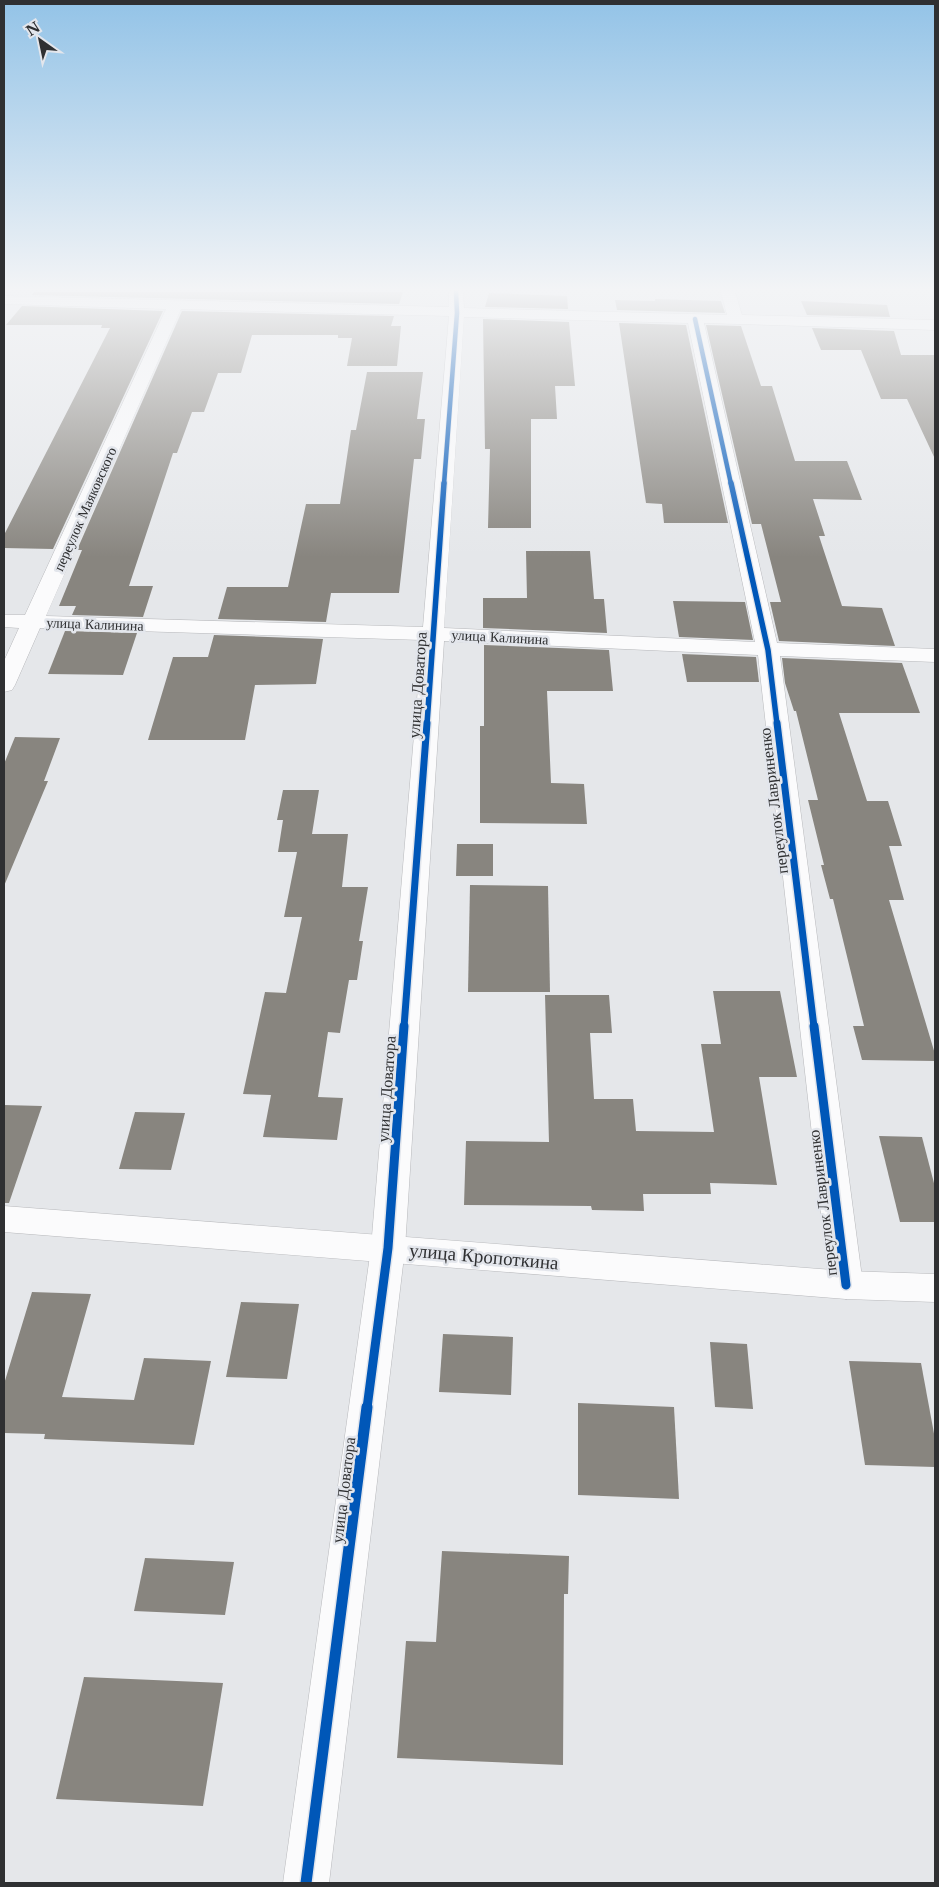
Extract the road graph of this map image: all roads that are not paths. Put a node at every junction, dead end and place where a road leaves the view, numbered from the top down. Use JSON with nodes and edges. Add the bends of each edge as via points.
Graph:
{"nodes":[{"id":1,"x":142,"y":380,"type":"edge"},
{"id":2,"x":452,"y":380,"type":"edge"},
{"id":3,"x":708,"y":380,"type":"edge"},
{"id":4,"x":4,"y":621,"type":"edge"},
{"id":5,"x":34,"y":622,"type":"junction"},
{"id":6,"x":434,"y":634,"type":"junction"},
{"id":7,"x":768,"y":650,"type":"junction"},
{"id":8,"x":935,"y":656,"type":"edge"},
{"id":9,"x":4,"y":685,"type":"edge"},
{"id":10,"x":4,"y":1219,"type":"edge"},
{"id":11,"x":388,"y":1248,"type":"junction"},
{"id":12,"x":846,"y":1285,"type":"junction"},
{"id":13,"x":935,"y":1288,"type":"edge"},
{"id":14,"x":306,"y":1883,"type":"edge"}],
"edges":[{"from":1,"to":5,"type":"street","name":"переулок Маяковского"},
{"from":2,"to":6,"type":"street","name":"улица Доватора"},
{"from":3,"to":7,"type":"street","name":"переулок Лавриненко"},
{"from":4,"to":5,"type":"street","name":"улица Калинина"},
{"from":5,"to":6,"type":"street","name":"улица Калинина"},
{"from":5,"to":9,"type":"street","name":"переулок Маяковского"},
{"from":6,"to":7,"type":"street","name":"улица Калинина"},
{"from":6,"to":11,"type":"street","name":"улица Доватора"},
{"from":7,"to":8,"type":"street","name":"улица Калинина"},
{"from":7,"to":12,"type":"street","name":"переулок Лавриненко"},
{"from":10,"to":11,"type":"street","name":"улица Кропоткина"},
{"from":11,"to":12,"type":"street","name":"улица Кропоткина"},
{"from":11,"to":14,"type":"street","name":"улица Доватора"},
{"from":12,"to":13,"type":"street","name":"улица Кропоткина"}]}
